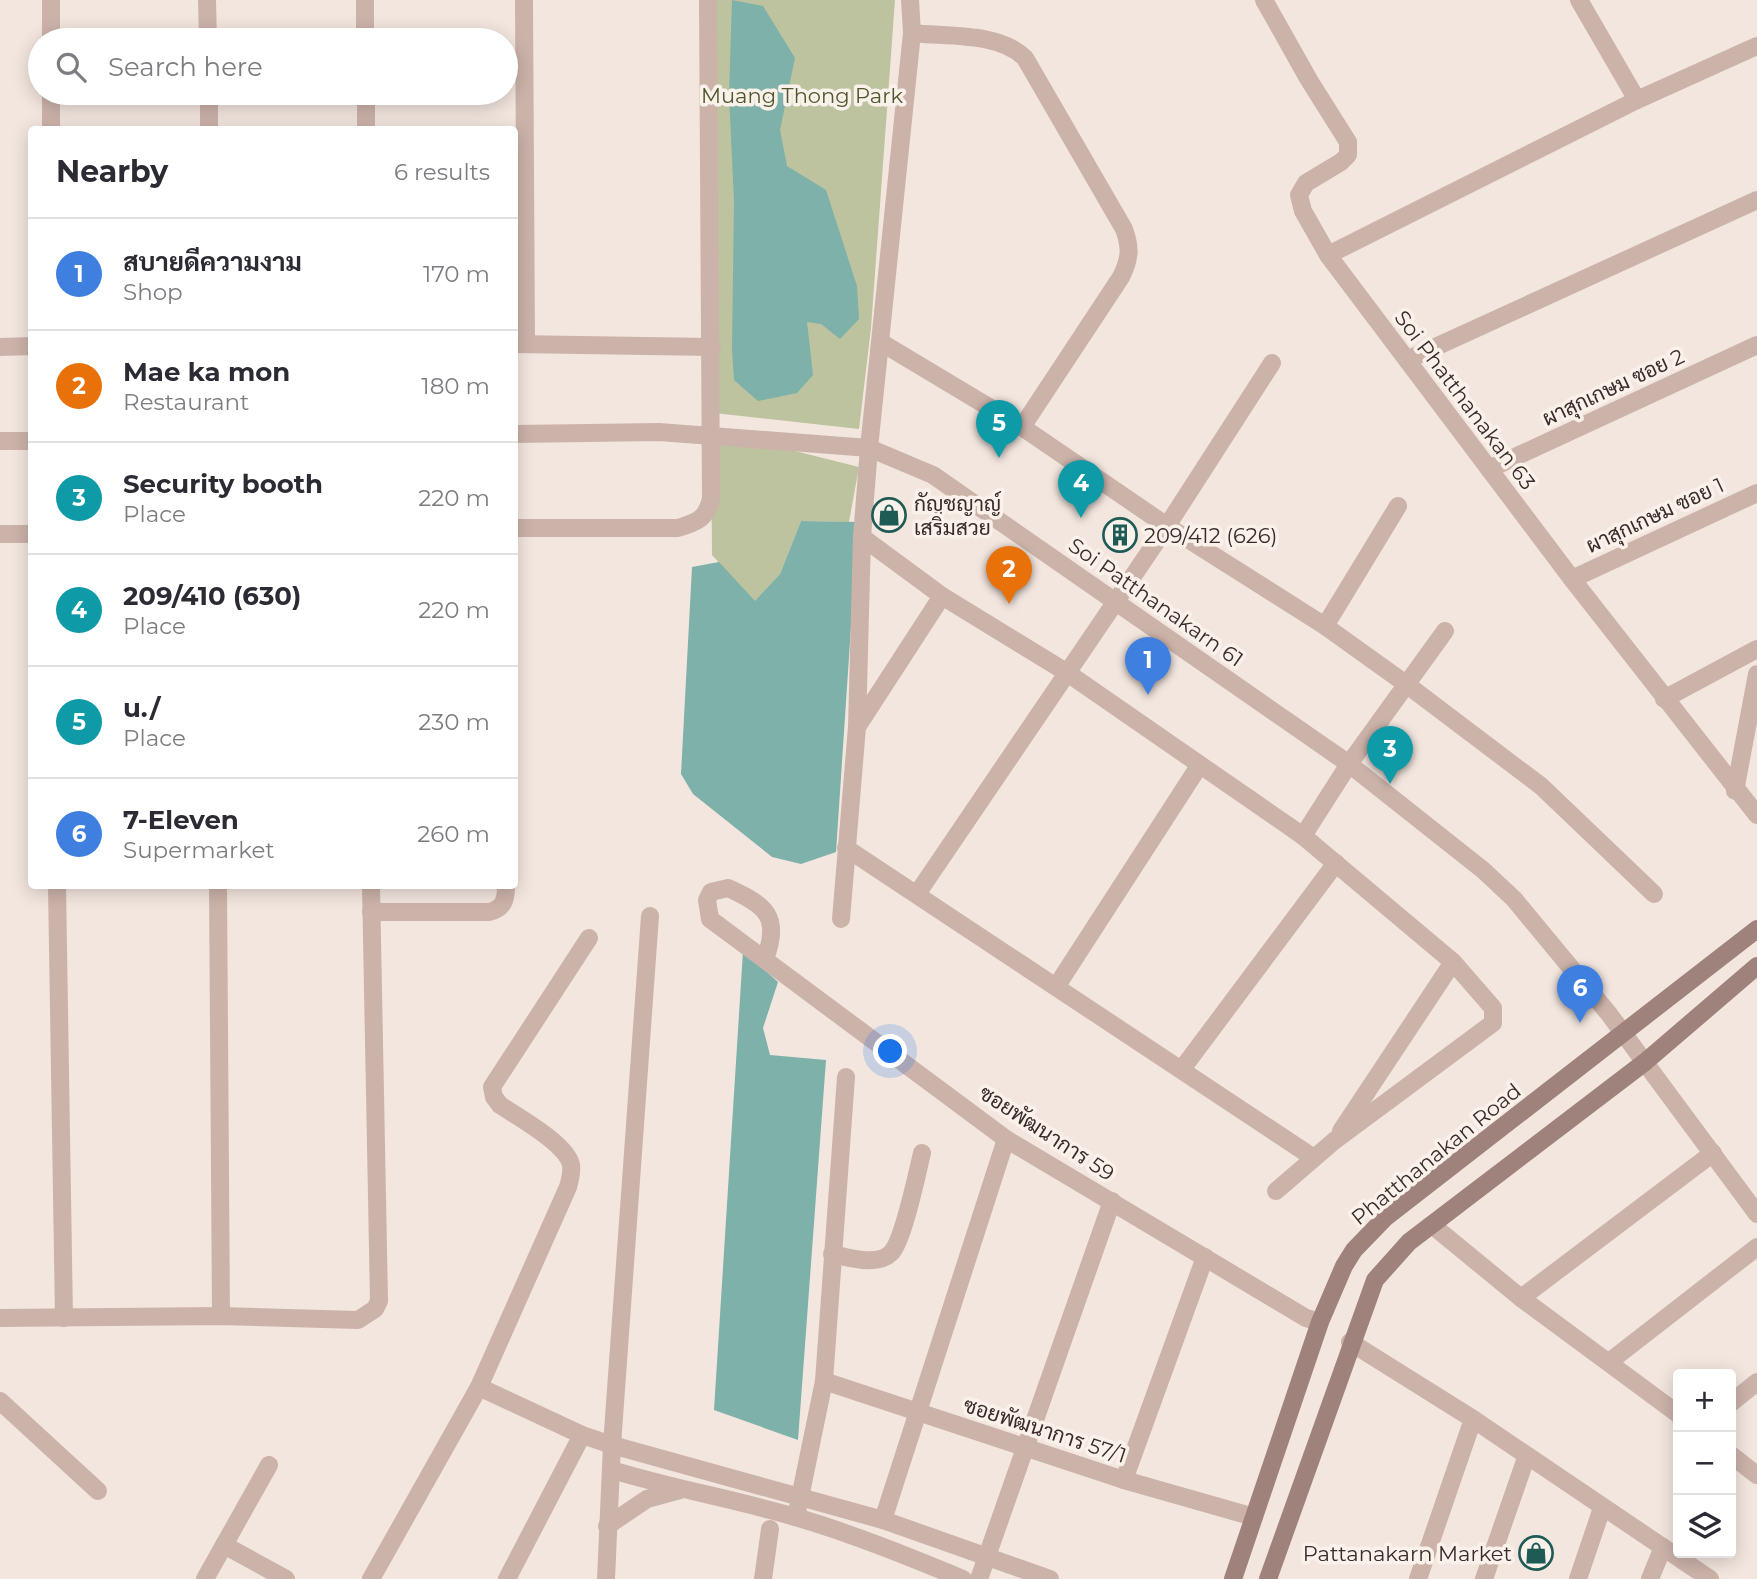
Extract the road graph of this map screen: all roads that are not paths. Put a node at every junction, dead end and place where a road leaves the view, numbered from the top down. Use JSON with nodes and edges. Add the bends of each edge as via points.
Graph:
{"nodes":[{"id":1,"x":51,"y":0,"type":"edge"},
{"id":2,"x":207,"y":0,"type":"edge"},
{"id":3,"x":365,"y":0,"type":"edge"},
{"id":4,"x":524,"y":0,"type":"edge"},
{"id":5,"x":708,"y":0,"type":"edge"},
{"id":6,"x":910,"y":0,"type":"edge"},
{"id":7,"x":1264,"y":0,"type":"edge"},
{"id":8,"x":1579,"y":0,"type":"edge"},
{"id":9,"x":51,"y":28,"type":"edge"},
{"id":10,"x":208,"y":28,"type":"edge"},
{"id":11,"x":365,"y":28,"type":"edge"},
{"id":12,"x":912,"y":33,"type":"junction"},
{"id":13,"x":1757,"y":46,"type":"edge"},
{"id":14,"x":1637,"y":100,"type":"junction"},
{"id":15,"x":51,"y":105,"type":"edge"},
{"id":16,"x":209,"y":105,"type":"edge"},
{"id":17,"x":366,"y":105,"type":"edge"},
{"id":18,"x":51,"y":126,"type":"edge"},
{"id":19,"x":209,"y":126,"type":"edge"},
{"id":20,"x":366,"y":126,"type":"edge"},
{"id":21,"x":1757,"y":200,"type":"edge"},
{"id":22,"x":1328,"y":255,"type":"junction"},
{"id":23,"x":882,"y":343,"type":"junction"},
{"id":24,"x":520,"y":344,"type":"edge"},
{"id":25,"x":1757,"y":345,"type":"edge"},
{"id":26,"x":28,"y":346,"type":"edge"},
{"id":27,"x":0,"y":347,"type":"edge"},
{"id":28,"x":712,"y":347,"type":"junction"},
{"id":29,"x":1407,"y":360,"type":"junction"},
{"id":30,"x":1272,"y":363,"type":"dead end"},
{"id":31,"x":1023,"y":427,"type":"junction"},
{"id":32,"x":518,"y":434,"type":"edge"},
{"id":33,"x":711,"y":434,"type":"junction"},
{"id":34,"x":0,"y":441,"type":"edge"},
{"id":35,"x":28,"y":441,"type":"edge"},
{"id":36,"x":869,"y":448,"type":"junction"},
{"id":37,"x":1489,"y":469,"type":"junction"},
{"id":38,"x":1757,"y":493,"type":"edge"},
{"id":39,"x":1398,"y":506,"type":"dead end"},
{"id":40,"x":1167,"y":526,"type":"junction"},
{"id":41,"x":518,"y":528,"type":"edge"},
{"id":42,"x":0,"y":534,"type":"edge"},
{"id":43,"x":28,"y":534,"type":"edge"},
{"id":44,"x":862,"y":537,"type":"junction"},
{"id":45,"x":1572,"y":579,"type":"junction"},
{"id":46,"x":942,"y":596,"type":"junction"},
{"id":47,"x":1115,"y":601,"type":"junction"},
{"id":48,"x":1325,"y":626,"type":"junction"},
{"id":49,"x":1445,"y":631,"type":"dead end"},
{"id":50,"x":1757,"y":649,"type":"edge"},
{"id":51,"x":1066,"y":672,"type":"junction"},
{"id":52,"x":1757,"y":674,"type":"edge"},
{"id":53,"x":1406,"y":684,"type":"junction"},
{"id":54,"x":1664,"y":699,"type":"junction"},
{"id":55,"x":857,"y":727,"type":"junction"},
{"id":56,"x":1349,"y":764,"type":"junction"},
{"id":57,"x":1199,"y":766,"type":"junction"},
{"id":58,"x":1735,"y":791,"type":"junction"},
{"id":59,"x":1757,"y":815,"type":"edge"},
{"id":60,"x":1303,"y":836,"type":"junction"},
{"id":61,"x":846,"y":848,"type":"junction"},
{"id":62,"x":1336,"y":863,"type":"junction"},
{"id":63,"x":57,"y":889,"type":"edge"},
{"id":64,"x":218,"y":889,"type":"edge"},
{"id":65,"x":371,"y":889,"type":"edge"},
{"id":66,"x":506,"y":889,"type":"edge"},
{"id":67,"x":917,"y":894,"type":"junction"},
{"id":68,"x":1654,"y":894,"type":"dead end"},
{"id":69,"x":371,"y":912,"type":"junction"},
{"id":70,"x":650,"y":916,"type":"dead end"},
{"id":71,"x":841,"y":919,"type":"dead end"},
{"id":72,"x":1757,"y":929,"type":"edge"},
{"id":73,"x":589,"y":939,"type":"dead end"},
{"id":74,"x":765,"y":959,"type":"dead end"},
{"id":75,"x":1453,"y":962,"type":"junction"},
{"id":76,"x":1757,"y":966,"type":"edge"},
{"id":77,"x":1056,"y":987,"type":"junction"},
{"id":78,"x":1624,"y":1034,"type":"junction"},
{"id":79,"x":1644,"y":1062,"type":"junction"},
{"id":80,"x":1182,"y":1069,"type":"junction"},
{"id":81,"x":846,"y":1077,"type":"dead end"},
{"id":82,"x":1006,"y":1139,"type":"junction"},
{"id":83,"x":1334,"y":1141,"type":"junction"},
{"id":84,"x":922,"y":1153,"type":"dead end"},
{"id":85,"x":1713,"y":1153,"type":"junction"},
{"id":86,"x":1314,"y":1158,"type":"junction"},
{"id":87,"x":1276,"y":1191,"type":"dead end"},
{"id":88,"x":1112,"y":1201,"type":"junction"},
{"id":89,"x":1757,"y":1214,"type":"edge"},
{"id":90,"x":1432,"y":1225,"type":"junction"},
{"id":91,"x":1757,"y":1247,"type":"edge"},
{"id":92,"x":832,"y":1254,"type":"junction"},
{"id":93,"x":1205,"y":1257,"type":"junction"},
{"id":94,"x":1521,"y":1298,"type":"junction"},
{"id":95,"x":222,"y":1316,"type":"junction"},
{"id":96,"x":0,"y":1318,"type":"edge"},
{"id":97,"x":64,"y":1318,"type":"junction"},
{"id":98,"x":1320,"y":1322,"type":"junction"},
{"id":99,"x":1350,"y":1342,"type":"junction"},
{"id":100,"x":1609,"y":1362,"type":"junction"},
{"id":101,"x":824,"y":1381,"type":"junction"},
{"id":102,"x":1757,"y":1382,"type":"edge"},
{"id":103,"x":479,"y":1387,"type":"junction"},
{"id":104,"x":1736,"y":1399,"type":"edge"},
{"id":105,"x":0,"y":1401,"type":"edge"},
{"id":106,"x":1673,"y":1411,"type":"edge"},
{"id":107,"x":917,"y":1412,"type":"junction"},
{"id":108,"x":1473,"y":1419,"type":"junction"},
{"id":109,"x":582,"y":1435,"type":"junction"},
{"id":110,"x":611,"y":1445,"type":"junction"},
{"id":111,"x":1024,"y":1447,"type":"junction"},
{"id":112,"x":1527,"y":1458,"type":"junction"},
{"id":113,"x":1736,"y":1459,"type":"edge"},
{"id":114,"x":269,"y":1465,"type":"dead end"},
{"id":115,"x":612,"y":1470,"type":"junction"},
{"id":116,"x":1757,"y":1475,"type":"edge"},
{"id":117,"x":1124,"y":1480,"type":"junction"},
{"id":118,"x":680,"y":1490,"type":"junction"},
{"id":119,"x":98,"y":1491,"type":"dead end"},
{"id":120,"x":800,"y":1497,"type":"junction"},
{"id":121,"x":1602,"y":1508,"type":"junction"},
{"id":122,"x":796,"y":1517,"type":"junction"},
{"id":123,"x":1254,"y":1517,"type":"junction"},
{"id":124,"x":883,"y":1520,"type":"junction"},
{"id":125,"x":607,"y":1526,"type":"junction"},
{"id":126,"x":770,"y":1529,"type":"dead end"},
{"id":127,"x":225,"y":1545,"type":"junction"},
{"id":128,"x":1664,"y":1547,"type":"junction"},
{"id":129,"x":988,"y":1555,"type":"junction"},
{"id":130,"x":205,"y":1579,"type":"edge"},
{"id":131,"x":286,"y":1579,"type":"edge"},
{"id":132,"x":371,"y":1579,"type":"edge"},
{"id":133,"x":507,"y":1579,"type":"edge"},
{"id":134,"x":607,"y":1579,"type":"edge"},
{"id":135,"x":763,"y":1579,"type":"edge"},
{"id":136,"x":962,"y":1579,"type":"edge"},
{"id":137,"x":979,"y":1579,"type":"edge"},
{"id":138,"x":1050,"y":1579,"type":"edge"},
{"id":139,"x":1233,"y":1579,"type":"edge"},
{"id":140,"x":1268,"y":1579,"type":"edge"},
{"id":141,"x":1418,"y":1579,"type":"edge"},
{"id":142,"x":1484,"y":1579,"type":"edge"},
{"id":143,"x":1578,"y":1579,"type":"edge"},
{"id":144,"x":1650,"y":1579,"type":"edge"},
{"id":145,"x":1710,"y":1579,"type":"edge"}],
"edges":[{"from":1,"to":9,"type":"street"},
{"from":2,"to":10,"type":"street"},
{"from":3,"to":11,"type":"street"},
{"from":4,"to":24,"type":"street"},
{"from":5,"to":28,"type":"street"},
{"from":6,"to":12,"type":"street"},
{"from":7,"to":22,"type":"street","name":"Soi Phatthanakan 63","via":[[1349,142],[1348,155],[1306,183],[1299,195]]},
{"from":8,"to":14,"type":"street"},
{"from":12,"to":23,"type":"street"},
{"from":12,"to":31,"type":"street","via":[[1014,47],[1025,58],[1130,246],[1121,277]]},
{"from":13,"to":14,"type":"street"},
{"from":14,"to":22,"type":"street"},
{"from":15,"to":18,"type":"street"},
{"from":16,"to":19,"type":"street"},
{"from":17,"to":20,"type":"street"},
{"from":21,"to":29,"type":"street"},
{"from":22,"to":29,"type":"street","name":"Soi Phatthanakan 63"},
{"from":23,"to":31,"type":"street"},
{"from":23,"to":36,"type":"street"},
{"from":24,"to":28,"type":"street"},
{"from":25,"to":37,"type":"street","name":"ผาสุกเกษม ซอย 2"},
{"from":26,"to":27,"type":"street"},
{"from":28,"to":33,"type":"street"},
{"from":29,"to":37,"type":"street","name":"Soi Phatthanakan 63"},
{"from":30,"to":40,"type":"street"},
{"from":31,"to":40,"type":"street"},
{"from":32,"to":33,"type":"street","name":"Soi Patthanakarn 61"},
{"from":33,"to":36,"type":"street","name":"Soi Patthanakarn 61"},
{"from":33,"to":41,"type":"street","via":[[711,498],[708,513],[696,523],[678,528]]},
{"from":34,"to":35,"type":"street"},
{"from":36,"to":44,"type":"street"},
{"from":36,"to":47,"type":"street","name":"Soi Patthanakarn 61","via":[[933,475]]},
{"from":37,"to":45,"type":"street","name":"Soi Phatthanakan 63"},
{"from":38,"to":45,"type":"street","name":"ผาสุกเกษม ซอย 1"},
{"from":39,"to":48,"type":"street"},
{"from":40,"to":47,"type":"street"},
{"from":40,"to":48,"type":"street"},
{"from":42,"to":43,"type":"street"},
{"from":44,"to":46,"type":"street"},
{"from":44,"to":55,"type":"street"},
{"from":45,"to":54,"type":"street","name":"Soi Phatthanakan 63"},
{"from":46,"to":51,"type":"street"},
{"from":46,"to":55,"type":"street"},
{"from":47,"to":51,"type":"street"},
{"from":47,"to":56,"type":"street","name":"Soi Patthanakarn 61"},
{"from":48,"to":53,"type":"street"},
{"from":49,"to":53,"type":"street"},
{"from":50,"to":54,"type":"street"},
{"from":51,"to":57,"type":"street"},
{"from":51,"to":67,"type":"street"},
{"from":52,"to":58,"type":"street"},
{"from":53,"to":56,"type":"street"},
{"from":53,"to":68,"type":"street","via":[[1541,786]]},
{"from":54,"to":58,"type":"street","name":"Soi Phatthanakan 63"},
{"from":55,"to":61,"type":"street"},
{"from":56,"to":60,"type":"street"},
{"from":56,"to":78,"type":"street","name":"Soi Patthanakarn 61","via":[[1514,899]]},
{"from":57,"to":60,"type":"street"},
{"from":57,"to":77,"type":"street"},
{"from":58,"to":59,"type":"street","name":"Soi Phatthanakan 63"},
{"from":60,"to":62,"type":"street"},
{"from":61,"to":67,"type":"street"},
{"from":61,"to":71,"type":"street"},
{"from":62,"to":75,"type":"street"},
{"from":62,"to":80,"type":"street"},
{"from":63,"to":97,"type":"street"},
{"from":64,"to":95,"type":"street"},
{"from":65,"to":69,"type":"street"},
{"from":66,"to":69,"type":"street","via":[[501,907],[489,912]]},
{"from":67,"to":77,"type":"street"},
{"from":69,"to":95,"type":"street","via":[[379,1301],[358,1320]]},
{"from":70,"to":110,"type":"street"},
{"from":72,"to":78,"type":"main road","name":"Phatthanakan Road"},
{"from":73,"to":103,"type":"street","via":[[492,1087],[500,1105],[566,1155],[571,1174]]},
{"from":74,"to":82,"type":"street","name":"ซอยพัฒนาการ 59"},
{"from":75,"to":83,"type":"street"},
{"from":75,"to":83,"type":"street","via":[[1493,1008],[1493,1023]]},
{"from":76,"to":79,"type":"main road"},
{"from":77,"to":80,"type":"street"},
{"from":78,"to":79,"type":"street","name":"Soi Patthanakarn 61"},
{"from":78,"to":98,"type":"main road","name":"Phatthanakan Road","via":[[1367,1236],[1344,1266]]},
{"from":79,"to":85,"type":"street","name":"Soi Patthanakarn 61"},
{"from":79,"to":90,"type":"main road"},
{"from":80,"to":86,"type":"street"},
{"from":81,"to":92,"type":"street"},
{"from":82,"to":88,"type":"street","name":"ซอยพัฒนาการ 59"},
{"from":82,"to":107,"type":"street"},
{"from":83,"to":86,"type":"street"},
{"from":84,"to":92,"type":"street","via":[[890,1254],[862,1260]]},
{"from":85,"to":89,"type":"street","name":"Soi Patthanakarn 61"},
{"from":85,"to":94,"type":"street"},
{"from":86,"to":87,"type":"street"},
{"from":88,"to":93,"type":"street","name":"ซอยพัฒนาการ 59"},
{"from":88,"to":111,"type":"street"},
{"from":90,"to":94,"type":"street"},
{"from":90,"to":99,"type":"main road","via":[[1402,1248],[1375,1280]]},
{"from":91,"to":100,"type":"street"},
{"from":92,"to":101,"type":"street"},
{"from":93,"to":98,"type":"street","name":"ซอยพัฒนาการ 59"},
{"from":93,"to":117,"type":"street"},
{"from":94,"to":100,"type":"street"},
{"from":95,"to":97,"type":"street"},
{"from":96,"to":97,"type":"street"},
{"from":98,"to":123,"type":"main road","name":"Phatthanakan Road"},
{"from":99,"to":108,"type":"street"},
{"from":99,"to":140,"type":"main road"},
{"from":100,"to":106,"type":"street"},
{"from":101,"to":107,"type":"street","name":"ซอยพัฒนาการ 57/1"},
{"from":101,"to":120,"type":"street"},
{"from":102,"to":104,"type":"street"},
{"from":103,"to":109,"type":"street"},
{"from":103,"to":132,"type":"street"},
{"from":105,"to":119,"type":"street"},
{"from":107,"to":111,"type":"street","name":"ซอยพัฒนาการ 57/1"},
{"from":107,"to":124,"type":"street"},
{"from":108,"to":112,"type":"street"},
{"from":108,"to":141,"type":"street"},
{"from":109,"to":110,"type":"street"},
{"from":109,"to":133,"type":"street"},
{"from":110,"to":115,"type":"street"},
{"from":110,"to":120,"type":"street"},
{"from":111,"to":117,"type":"street","name":"ซอยพัฒนาการ 57/1"},
{"from":111,"to":129,"type":"street"},
{"from":112,"to":121,"type":"street"},
{"from":112,"to":142,"type":"street"},
{"from":113,"to":116,"type":"street"},
{"from":114,"to":127,"type":"street"},
{"from":115,"to":118,"type":"street"},
{"from":115,"to":125,"type":"street"},
{"from":117,"to":123,"type":"street","name":"ซอยพัฒนาการ 57/1"},
{"from":118,"to":122,"type":"street"},
{"from":118,"to":125,"type":"street","via":[[647,1499]]},
{"from":120,"to":122,"type":"street"},
{"from":120,"to":124,"type":"street"},
{"from":121,"to":128,"type":"street"},
{"from":121,"to":143,"type":"street"},
{"from":122,"to":136,"type":"street"},
{"from":123,"to":139,"type":"main road","name":"Phatthanakan Road"},
{"from":124,"to":129,"type":"street"},
{"from":125,"to":134,"type":"street"},
{"from":126,"to":135,"type":"street"},
{"from":127,"to":130,"type":"street"},
{"from":127,"to":131,"type":"street"},
{"from":128,"to":144,"type":"street"},
{"from":128,"to":145,"type":"street"},
{"from":129,"to":137,"type":"street"},
{"from":129,"to":138,"type":"street"}]}
